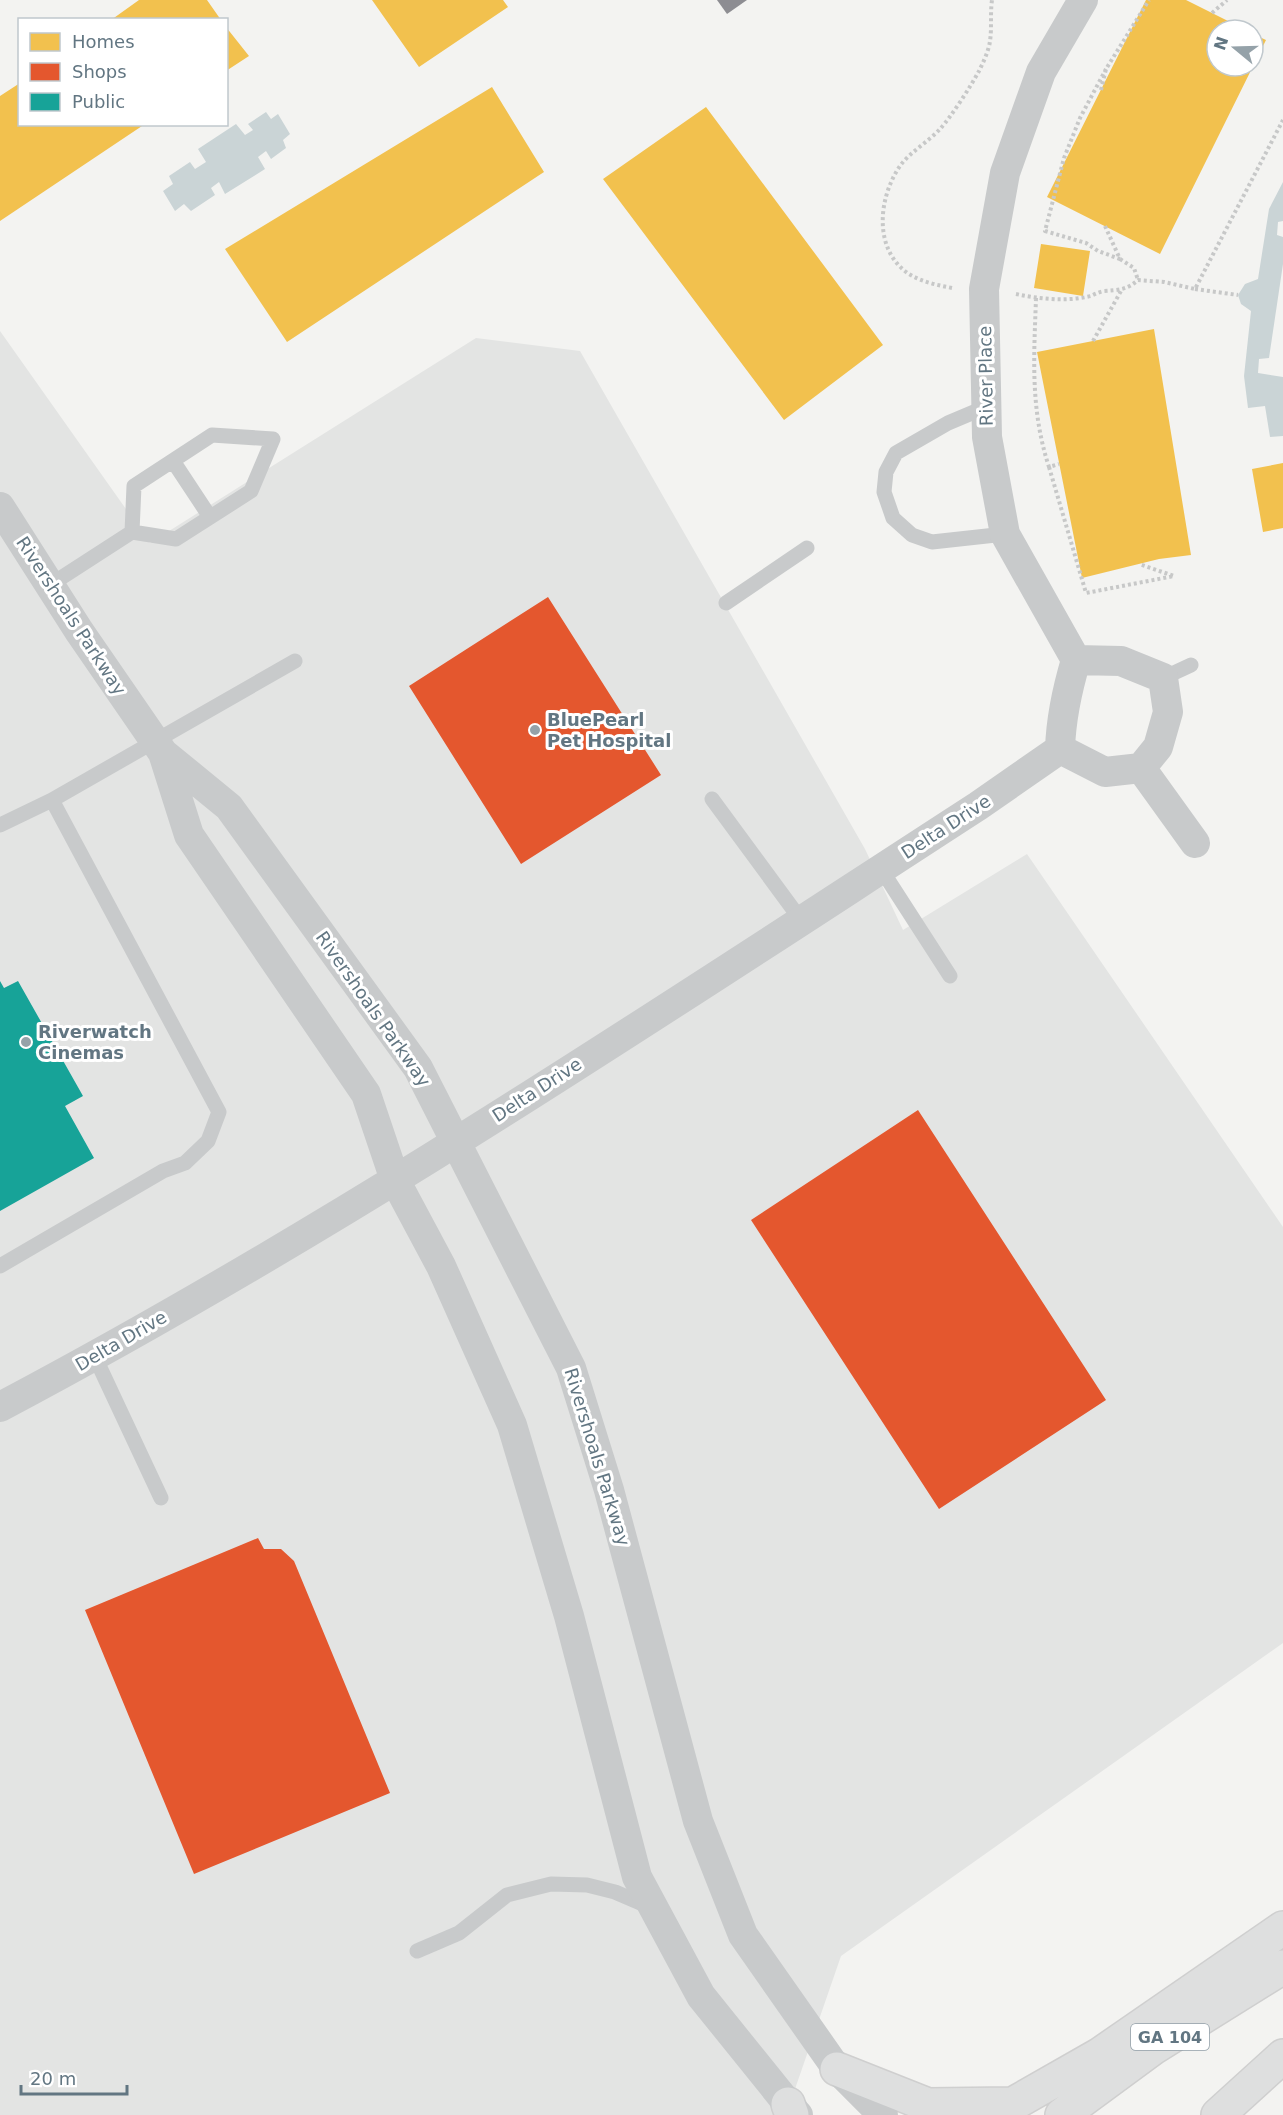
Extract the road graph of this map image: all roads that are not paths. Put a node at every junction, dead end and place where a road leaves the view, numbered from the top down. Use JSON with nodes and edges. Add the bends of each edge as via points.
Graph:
{"nodes":[{"id":1,"x":1083,"y":0,"type":"edge"},
{"id":2,"x":986,"y":407,"type":"junction"},
{"id":3,"x":173,"y":461,"type":"junction"},
{"id":4,"x":0,"y":507,"type":"edge"},
{"id":5,"x":210,"y":517,"type":"junction"},
{"id":6,"x":132,"y":532,"type":"junction"},
{"id":7,"x":1005,"y":534,"type":"junction"},
{"id":8,"x":807,"y":549,"type":"dead end"},
{"id":9,"x":50,"y":585,"type":"junction"},
{"id":10,"x":726,"y":603,"type":"dead end"},
{"id":11,"x":1076,"y":660,"type":"junction"},
{"id":12,"x":295,"y":661,"type":"dead end"},
{"id":13,"x":1191,"y":665,"type":"dead end"},
{"id":14,"x":1162,"y":678,"type":"junction"},
{"id":15,"x":158,"y":747,"type":"junction"},
{"id":16,"x":1060,"y":750,"type":"junction"},
{"id":17,"x":1141,"y":768,"type":"junction"},
{"id":18,"x":712,"y":799,"type":"dead end"},
{"id":19,"x":52,"y":800,"type":"junction"},
{"id":20,"x":0,"y":825,"type":"edge"},
{"id":21,"x":1194,"y":843,"type":"dead end"},
{"id":22,"x":881,"y":869,"type":"junction"},
{"id":23,"x":801,"y":920,"type":"junction"},
{"id":24,"x":950,"y":976,"type":"dead end"},
{"id":25,"x":456,"y":1142,"type":"junction"},
{"id":26,"x":395,"y":1180,"type":"junction"},
{"id":27,"x":0,"y":1266,"type":"edge"},
{"id":28,"x":95,"y":1356,"type":"junction"},
{"id":29,"x":0,"y":1407,"type":"edge"},
{"id":30,"x":161,"y":1498,"type":"dead end"},
{"id":31,"x":655,"y":1910,"type":"junction"},
{"id":32,"x":1283,"y":1928,"type":"edge"},
{"id":33,"x":417,"y":1951,"type":"dead end"},
{"id":34,"x":1283,"y":1967,"type":"edge"},
{"id":35,"x":1283,"y":2056,"type":"edge"},
{"id":36,"x":837,"y":2068,"type":"junction"},
{"id":37,"x":792,"y":2112,"type":"edge"},
{"id":38,"x":883,"y":2115,"type":"edge"},
{"id":39,"x":1062,"y":2115,"type":"edge"},
{"id":40,"x":1218,"y":2115,"type":"edge"}],
"edges":[{"from":1,"to":2,"type":"street","name":"River Place","via":[[1041,72],[1005,173],[984,289]]},
{"from":2,"to":7,"type":"street","name":"River Place","via":[[987,437]]},
{"from":2,"to":7,"type":"lane","via":[[948,423],[896,453],[886,472],[884,492],[893,518],[912,535],[932,542]]},
{"from":3,"to":5,"type":"lane"},
{"from":3,"to":5,"type":"lane","via":[[212,435],[273,439],[251,491]]},
{"from":3,"to":6,"type":"lane","via":[[134,486]]},
{"from":4,"to":9,"type":"street","name":"Rivershoals Parkway"},
{"from":5,"to":6,"type":"lane","via":[[176,539]]},
{"from":6,"to":9,"type":"lane"},
{"from":7,"to":11,"type":"street","name":"River Place"},
{"from":8,"to":10,"type":"lane"},
{"from":9,"to":15,"type":"street","name":"Rivershoals Parkway"},
{"from":11,"to":14,"type":"street","via":[[1121,661]]},
{"from":11,"to":16,"type":"street","via":[[1067,689]]},
{"from":12,"to":15,"type":"lane"},
{"from":13,"to":14,"type":"lane"},
{"from":14,"to":17,"type":"street","via":[[1168,711],[1158,747]]},
{"from":15,"to":19,"type":"lane"},
{"from":15,"to":25,"type":"street","name":"Rivershoals Parkway","via":[[230,807],[418,1068]]},
{"from":15,"to":26,"type":"street","name":"Rivershoals Parkway","via":[[189,835],[366,1094]]},
{"from":16,"to":17,"type":"street","via":[[1105,772]]},
{"from":16,"to":22,"type":"street","name":"Delta Drive"},
{"from":17,"to":21,"type":"street"},
{"from":18,"to":23,"type":"lane"},
{"from":19,"to":20,"type":"lane"},
{"from":19,"to":27,"type":"lane","via":[[219,1112],[207,1141],[185,1163],[163,1171]]},
{"from":22,"to":23,"type":"street","name":"Delta Drive"},
{"from":22,"to":24,"type":"lane"},
{"from":23,"to":25,"type":"street","name":"Delta Drive"},
{"from":25,"to":26,"type":"street","name":"Delta Drive"},
{"from":25,"to":36,"type":"street","name":"Rivershoals Parkway","via":[[572,1368],[698,1821],[743,1935]]},
{"from":26,"to":28,"type":"street","name":"Delta Drive"},
{"from":26,"to":31,"type":"street","name":"Rivershoals Parkway","via":[[441,1266],[512,1425],[569,1616],[637,1877]]},
{"from":28,"to":29,"type":"street","name":"Delta Drive"},
{"from":28,"to":30,"type":"lane"},
{"from":31,"to":33,"type":"lane","via":[[615,1892],[551,1884],[507,1895],[459,1933]]},
{"from":31,"to":37,"type":"street","name":"Rivershoals Parkway","via":[[701,1996]]},
{"from":32,"to":36,"type":"main road","via":[[1099,2055],[1013,2104],[928,2104]]},
{"from":34,"to":39,"type":"main road","number":"GA 104","via":[[1153,2048]]},
{"from":35,"to":40,"type":"main road"},
{"from":36,"to":38,"type":"street","name":"Rivershoals Parkway"}]}
